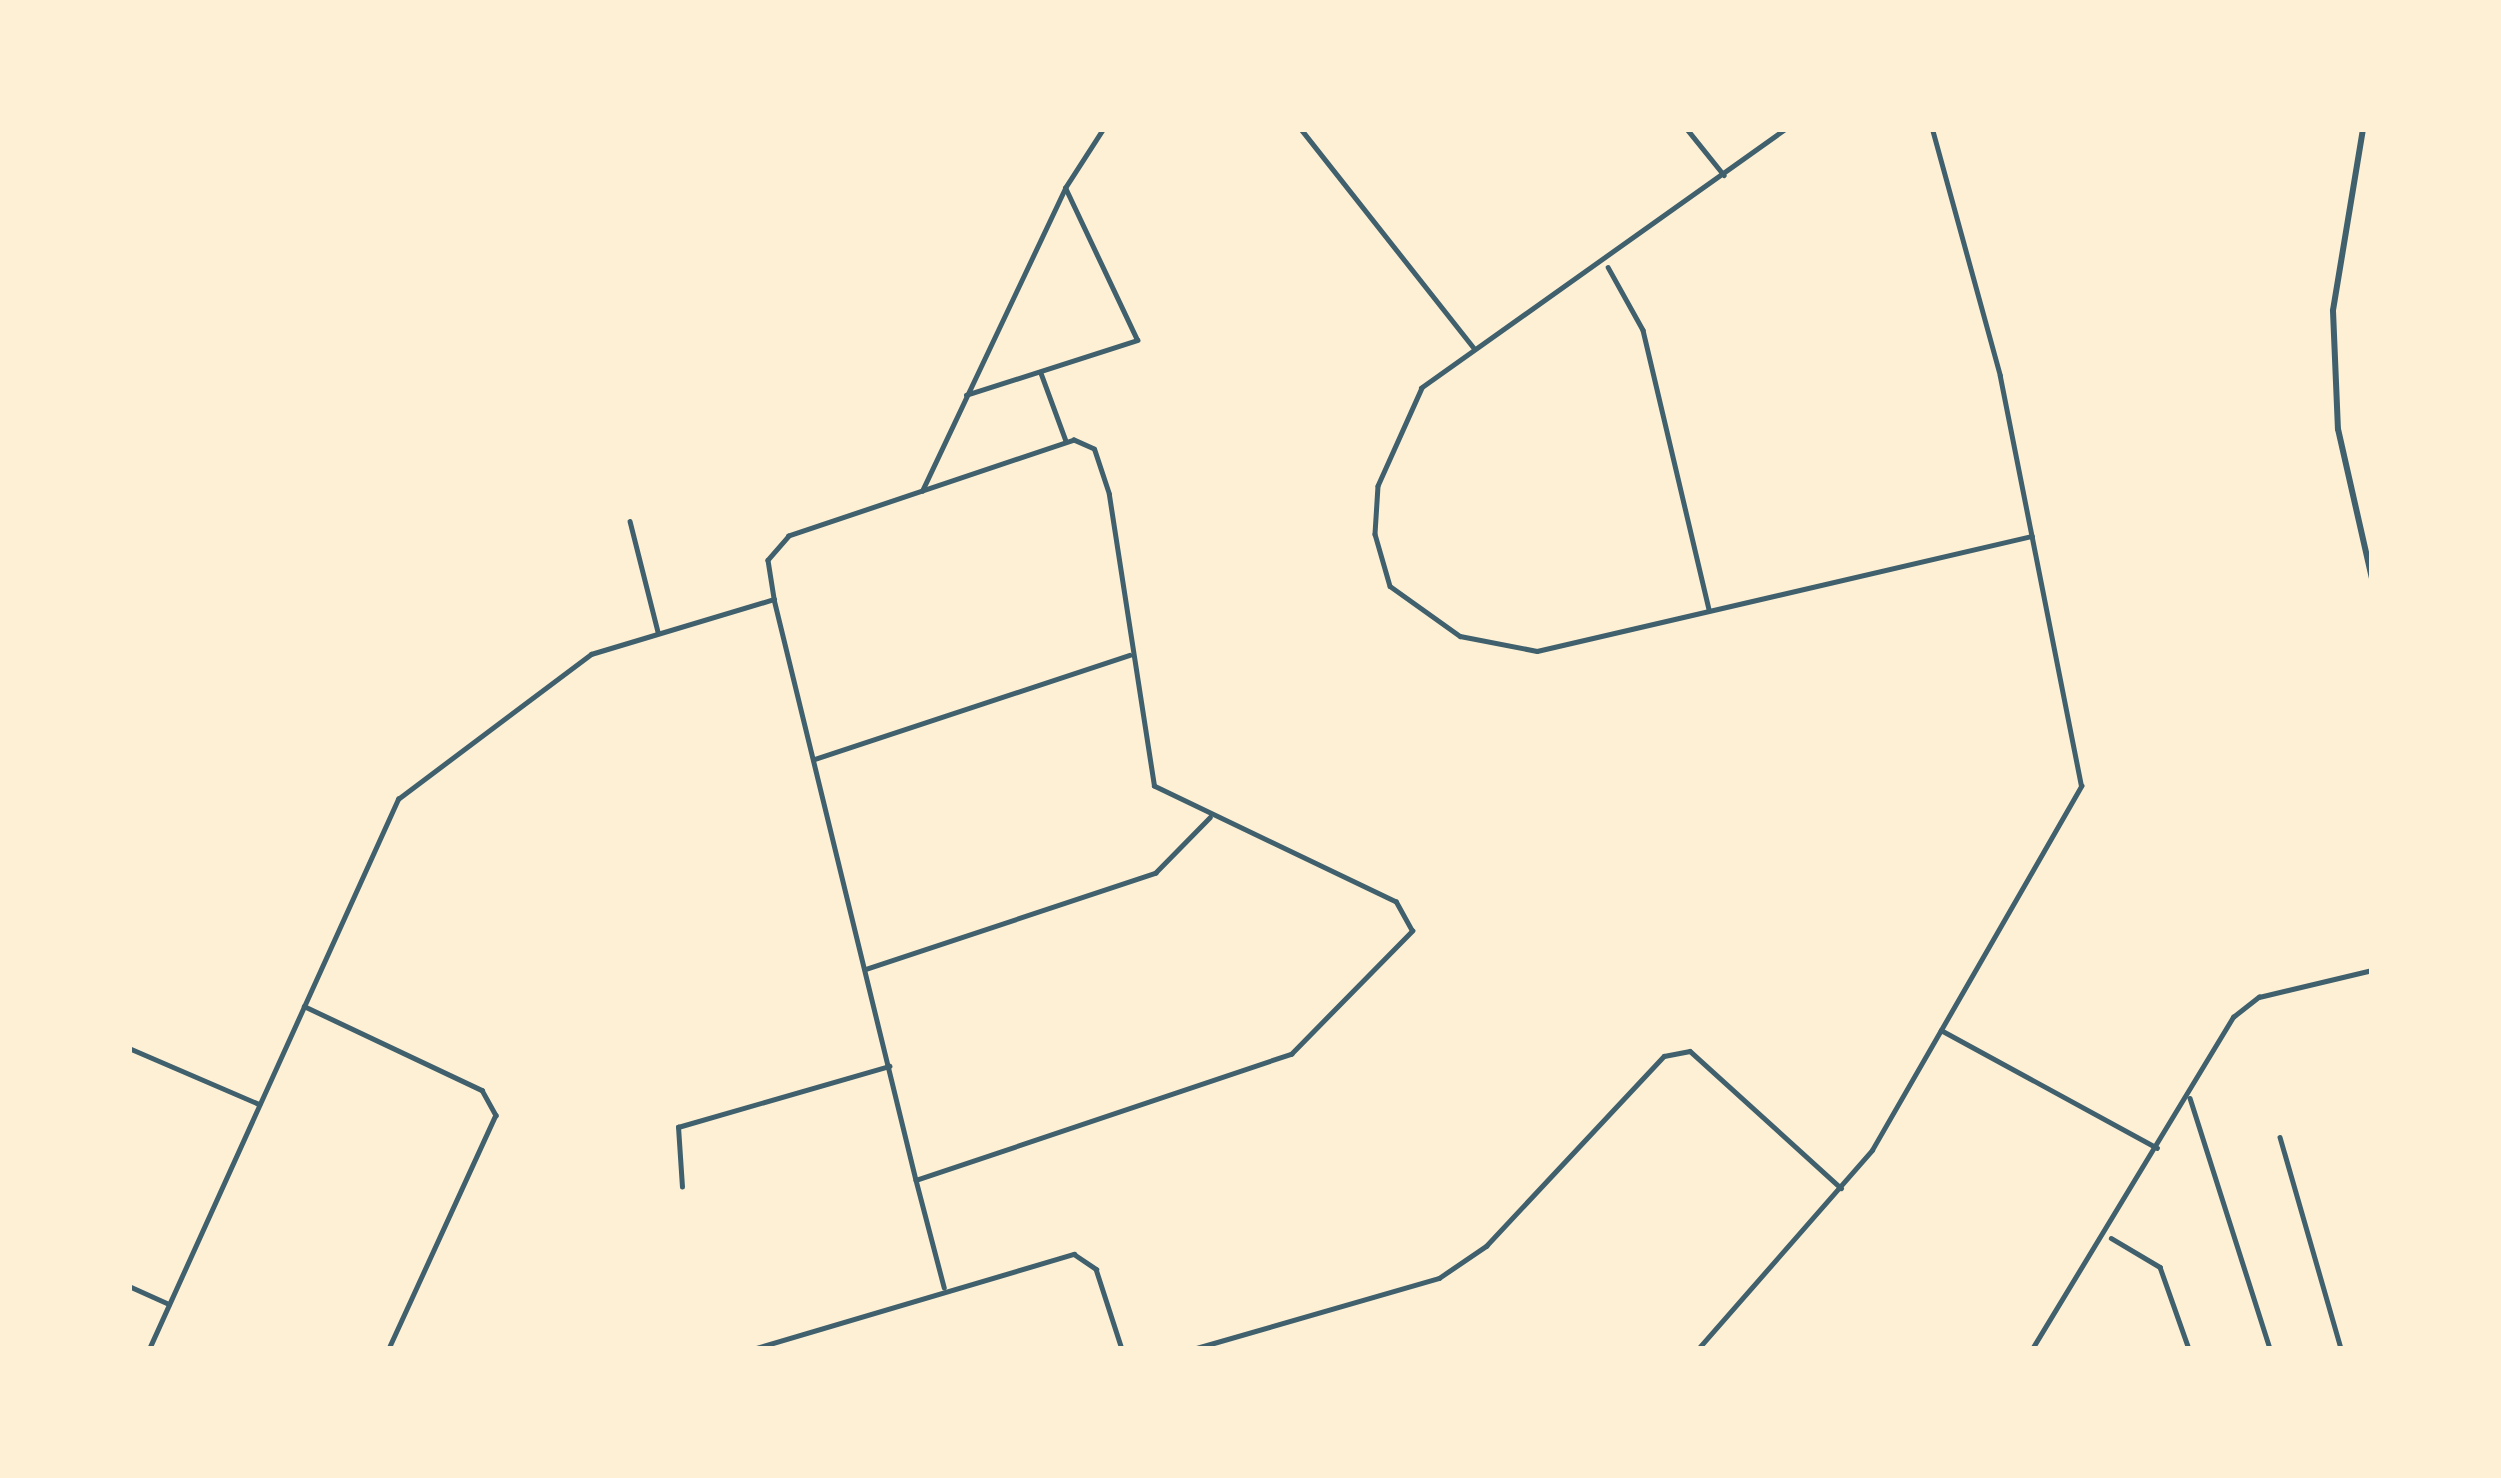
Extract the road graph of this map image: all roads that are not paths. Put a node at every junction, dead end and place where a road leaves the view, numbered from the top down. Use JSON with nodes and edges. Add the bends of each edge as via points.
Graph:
{"nodes":[{"id":1,"x":1102,"y":129,"type":"edge"},
{"id":2,"x":1301,"y":129,"type":"edge"},
{"id":3,"x":1687,"y":129,"type":"edge"},
{"id":4,"x":1786,"y":129,"type":"edge"},
{"id":5,"x":1932,"y":129,"type":"edge"},
{"id":6,"x":2363,"y":129,"type":"edge"},
{"id":7,"x":1724,"y":175,"type":"junction"},
{"id":8,"x":1065,"y":188,"type":"junction"},
{"id":9,"x":1606,"y":265,"type":"junction"},
{"id":10,"x":1475,"y":349,"type":"junction"},
{"id":11,"x":1042,"y":374,"type":"junction"},
{"id":12,"x":966,"y":395,"type":"junction"},
{"id":13,"x":1067,"y":442,"type":"junction"},
{"id":14,"x":922,"y":491,"type":"junction"},
{"id":15,"x":631,"y":521,"type":"dead end"},
{"id":16,"x":2035,"y":536,"type":"junction"},
{"id":17,"x":2372,"y":579,"type":"edge"},
{"id":18,"x":774,"y":598,"type":"junction"},
{"id":19,"x":1709,"y":610,"type":"junction"},
{"id":20,"x":658,"y":632,"type":"junction"},
{"id":21,"x":1130,"y":655,"type":"junction"},
{"id":22,"x":815,"y":759,"type":"junction"},
{"id":23,"x":1210,"y":817,"type":"junction"},
{"id":24,"x":866,"y":969,"type":"junction"},
{"id":25,"x":2372,"y":970,"type":"edge"},
{"id":26,"x":304,"y":1006,"type":"junction"},
{"id":27,"x":1941,"y":1030,"type":"junction"},
{"id":28,"x":129,"y":1048,"type":"edge"},
{"id":29,"x":889,"y":1066,"type":"junction"},
{"id":30,"x":2189,"y":1096,"type":"junction"},
{"id":31,"x":259,"y":1104,"type":"junction"},
{"id":32,"x":2280,"y":1137,"type":"dead end"},
{"id":33,"x":2159,"y":1148,"type":"junction"},
{"id":34,"x":916,"y":1180,"type":"junction"},
{"id":35,"x":682,"y":1187,"type":"dead end"},
{"id":36,"x":1843,"y":1190,"type":"junction"},
{"id":37,"x":2109,"y":1238,"type":"junction"},
{"id":38,"x":129,"y":1286,"type":"edge"},
{"id":39,"x":944,"y":1287,"type":"junction"},
{"id":40,"x":170,"y":1304,"type":"junction"},
{"id":41,"x":784,"y":1340,"type":"junction"},
{"id":42,"x":149,"y":1349,"type":"edge"},
{"id":43,"x":389,"y":1349,"type":"edge"},
{"id":44,"x":753,"y":1349,"type":"edge"},
{"id":45,"x":787,"y":1349,"type":"edge"},
{"id":46,"x":1123,"y":1349,"type":"edge"},
{"id":47,"x":1193,"y":1349,"type":"edge"},
{"id":48,"x":1698,"y":1349,"type":"edge"},
{"id":49,"x":2032,"y":1349,"type":"edge"},
{"id":50,"x":2189,"y":1349,"type":"edge"},
{"id":51,"x":2270,"y":1349,"type":"edge"},
{"id":52,"x":2341,"y":1349,"type":"edge"}],
"edges":[{"from":1,"to":8,"type":"street"},
{"from":2,"to":10,"type":"street"},
{"from":3,"to":7,"type":"street"},
{"from":4,"to":7,"type":"street"},
{"from":5,"to":16,"type":"street","via":[[1956,189]]},
{"from":6,"to":17,"type":"street","via":[[2332,311],[2338,429]]},
{"from":7,"to":9,"type":"street"},
{"from":8,"to":11,"type":"street","via":[[1140,331]]},
{"from":8,"to":12,"type":"street"},
{"from":9,"to":10,"type":"street"},
{"from":9,"to":19,"type":"street","via":[[1643,330]]},
{"from":10,"to":19,"type":"street","via":[[1422,388],[1378,486],[1375,534],[1390,586],[1414,611],[1497,650],[1537,651]]},
{"from":11,"to":12,"type":"street"},
{"from":11,"to":13,"type":"street"},
{"from":12,"to":14,"type":"street"},
{"from":13,"to":14,"type":"street"},
{"from":13,"to":21,"type":"street","via":[[1094,449],[1109,494]]},
{"from":14,"to":18,"type":"street","via":[[773,545]]},
{"from":15,"to":20,"type":"street"},
{"from":16,"to":19,"type":"street"},
{"from":16,"to":27,"type":"street","via":[[2081,786]]},
{"from":18,"to":20,"type":"street"},
{"from":18,"to":22,"type":"street"},
{"from":20,"to":26,"type":"street","via":[[590,654],[398,799]]},
{"from":21,"to":22,"type":"street"},
{"from":21,"to":23,"type":"street","via":[[1154,786]]},
{"from":22,"to":24,"type":"street"},
{"from":23,"to":24,"type":"street","via":[[1155,873]]},
{"from":23,"to":34,"type":"street","via":[[1396,902],[1412,931],[1292,1054]]},
{"from":24,"to":29,"type":"street"},
{"from":25,"to":30,"type":"street","via":[[2259,997],[2234,1017]]},
{"from":26,"to":31,"type":"street"},
{"from":26,"to":43,"type":"street","via":[[482,1090],[496,1115]]},
{"from":27,"to":33,"type":"street"},
{"from":27,"to":36,"type":"street"},
{"from":28,"to":31,"type":"street"},
{"from":29,"to":34,"type":"street"},
{"from":29,"to":35,"type":"street","via":[[678,1127]]},
{"from":30,"to":33,"type":"street"},
{"from":30,"to":51,"type":"street"},
{"from":31,"to":40,"type":"street"},
{"from":32,"to":52,"type":"street"},
{"from":33,"to":37,"type":"street"},
{"from":34,"to":39,"type":"street"},
{"from":36,"to":47,"type":"street","via":[[1690,1052],[1664,1056],[1486,1246],[1439,1278]]},
{"from":36,"to":48,"type":"street"},
{"from":37,"to":49,"type":"street"},
{"from":37,"to":50,"type":"street","via":[[2159,1267]]},
{"from":38,"to":40,"type":"street"},
{"from":39,"to":41,"type":"street"},
{"from":39,"to":46,"type":"street","via":[[1086,1258]]},
{"from":40,"to":42,"type":"street"},
{"from":41,"to":44,"type":"street"},
{"from":41,"to":45,"type":"street"}]}
